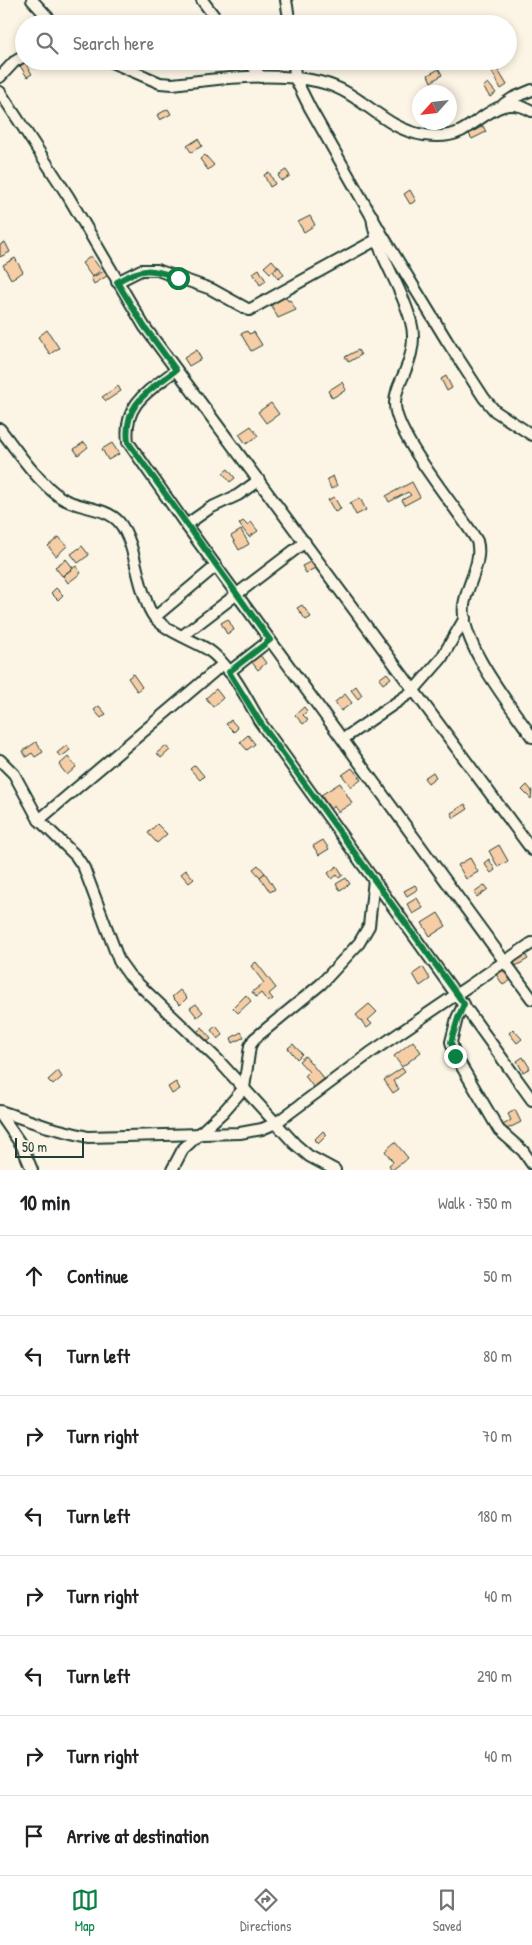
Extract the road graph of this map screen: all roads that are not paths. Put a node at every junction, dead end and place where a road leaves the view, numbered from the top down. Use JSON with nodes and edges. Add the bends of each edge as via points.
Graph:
{"nodes":[{"id":1,"x":32,"y":0,"type":"edge"},
{"id":2,"x":202,"y":0,"type":"edge"},
{"id":3,"x":286,"y":0,"type":"edge"},
{"id":4,"x":46,"y":15,"type":"edge"},
{"id":5,"x":213,"y":15,"type":"edge"},
{"id":6,"x":288,"y":15,"type":"edge"},
{"id":7,"x":15,"y":61,"type":"edge"},
{"id":8,"x":130,"y":70,"type":"edge"},
{"id":9,"x":255,"y":70,"type":"edge"},
{"id":10,"x":295,"y":70,"type":"edge"},
{"id":11,"x":0,"y":77,"type":"edge"},
{"id":12,"x":260,"y":77,"type":"junction"},
{"id":13,"x":295,"y":78,"type":"junction"},
{"id":14,"x":532,"y":90,"type":"edge"},
{"id":15,"x":0,"y":92,"type":"edge"},
{"id":16,"x":504,"y":104,"type":"junction"},
{"id":17,"x":532,"y":111,"type":"edge"},
{"id":18,"x":372,"y":216,"type":"junction"},
{"id":19,"x":376,"y":240,"type":"junction"},
{"id":20,"x":117,"y":282,"type":"junction"},
{"id":21,"x":176,"y":370,"type":"junction"},
{"id":22,"x":0,"y":429,"type":"edge"},
{"id":23,"x":532,"y":435,"type":"edge"},
{"id":24,"x":259,"y":480,"type":"junction"},
{"id":25,"x":186,"y":525,"type":"junction"},
{"id":26,"x":305,"y":542,"type":"junction"},
{"id":27,"x":216,"y":566,"type":"junction"},
{"id":28,"x":236,"y":594,"type":"junction"},
{"id":29,"x":154,"y":617,"type":"junction"},
{"id":30,"x":465,"y":618,"type":"junction"},
{"id":31,"x":182,"y":636,"type":"junction"},
{"id":32,"x":270,"y":640,"type":"junction"},
{"id":33,"x":226,"y":668,"type":"junction"},
{"id":34,"x":413,"y":691,"type":"junction"},
{"id":35,"x":532,"y":737,"type":"edge"},
{"id":36,"x":343,"y":740,"type":"junction"},
{"id":37,"x":0,"y":760,"type":"edge"},
{"id":38,"x":39,"y":820,"type":"junction"},
{"id":39,"x":532,"y":850,"type":"edge"},
{"id":40,"x":374,"y":880,"type":"junction"},
{"id":41,"x":532,"y":943,"type":"edge"},
{"id":42,"x":505,"y":960,"type":"junction"},
{"id":43,"x":456,"y":993,"type":"junction"},
{"id":44,"x":532,"y":998,"type":"edge"},
{"id":45,"x":464,"y":1004,"type":"junction"},
{"id":46,"x":244,"y":1088,"type":"junction"},
{"id":47,"x":532,"y":1100,"type":"edge"},
{"id":48,"x":0,"y":1112,"type":"edge"},
{"id":49,"x":276,"y":1123,"type":"junction"},
{"id":50,"x":200,"y":1134,"type":"junction"},
{"id":51,"x":532,"y":1164,"type":"edge"},
{"id":52,"x":32,"y":1170,"type":"edge"},
{"id":53,"x":172,"y":1170,"type":"edge"},
{"id":54,"x":335,"y":1170,"type":"edge"}],
"edges":[{"from":1,"to":4,"type":"street"},
{"from":2,"to":5,"type":"street"},
{"from":3,"to":6,"type":"street"},
{"from":7,"to":11,"type":"street"},
{"from":8,"to":12,"type":"street","via":[[160,83],[173,84]]},
{"from":9,"to":12,"type":"street"},
{"from":10,"to":13,"type":"street"},
{"from":12,"to":13,"type":"street"},
{"from":13,"to":16,"type":"street","via":[[324,82],[343,90],[399,129],[422,135],[447,136]]},
{"from":13,"to":18,"type":"street"},
{"from":14,"to":16,"type":"street"},
{"from":15,"to":20,"type":"street","via":[[68,196]]},
{"from":16,"to":17,"type":"street","via":[[516,104]]},
{"from":18,"to":19,"type":"street"},
{"from":18,"to":23,"type":"street","via":[[484,398],[500,416]]},
{"from":19,"to":20,"type":"street","via":[[249,310],[211,289],[157,270],[141,270]]},
{"from":19,"to":30,"type":"street","via":[[400,290],[412,325],[410,360],[396,391],[395,413],[407,438],[471,530],[479,548],[464,606]]},
{"from":20,"to":21,"type":"street"},
{"from":21,"to":24,"type":"street"},
{"from":21,"to":25,"type":"street","via":[[134,405],[126,430],[128,442]]},
{"from":22,"to":29,"type":"street","via":[[44,482],[60,496],[104,512],[119,523],[130,544],[138,580]]},
{"from":24,"to":25,"type":"street"},
{"from":24,"to":26,"type":"street"},
{"from":25,"to":27,"type":"street"},
{"from":26,"to":28,"type":"street"},
{"from":26,"to":34,"type":"street"},
{"from":27,"to":28,"type":"street"},
{"from":27,"to":29,"type":"street"},
{"from":28,"to":31,"type":"street"},
{"from":28,"to":32,"type":"street"},
{"from":29,"to":31,"type":"street"},
{"from":30,"to":34,"type":"street","via":[[441,659]]},
{"from":30,"to":35,"type":"street","via":[[472,645]]},
{"from":31,"to":33,"type":"street","via":[[207,649]]},
{"from":32,"to":33,"type":"street"},
{"from":32,"to":36,"type":"street"},
{"from":33,"to":38,"type":"street"},
{"from":33,"to":40,"type":"street","via":[[260,722]]},
{"from":34,"to":36,"type":"street"},
{"from":34,"to":39,"type":"street"},
{"from":36,"to":42,"type":"street"},
{"from":37,"to":38,"type":"street","via":[[14,774]]},
{"from":38,"to":46,"type":"street","via":[[84,868],[119,961],[129,975]]},
{"from":40,"to":43,"type":"street"},
{"from":40,"to":46,"type":"street","via":[[369,926],[360,943],[321,984],[254,1039],[250,1046]]},
{"from":41,"to":42,"type":"street"},
{"from":42,"to":43,"type":"street"},
{"from":42,"to":44,"type":"street"},
{"from":43,"to":45,"type":"street"},
{"from":43,"to":49,"type":"street"},
{"from":45,"to":47,"type":"street"},
{"from":45,"to":51,"type":"street","via":[[451,1042],[455,1056],[499,1130],[523,1151]]},
{"from":46,"to":49,"type":"street"},
{"from":46,"to":50,"type":"street"},
{"from":48,"to":50,"type":"street","via":[[88,1137]]},
{"from":48,"to":52,"type":"street","via":[[22,1146]]},
{"from":49,"to":50,"type":"street","via":[[240,1133]]},
{"from":49,"to":54,"type":"street","via":[[309,1156]]},
{"from":50,"to":53,"type":"street","via":[[183,1149]]}]}
